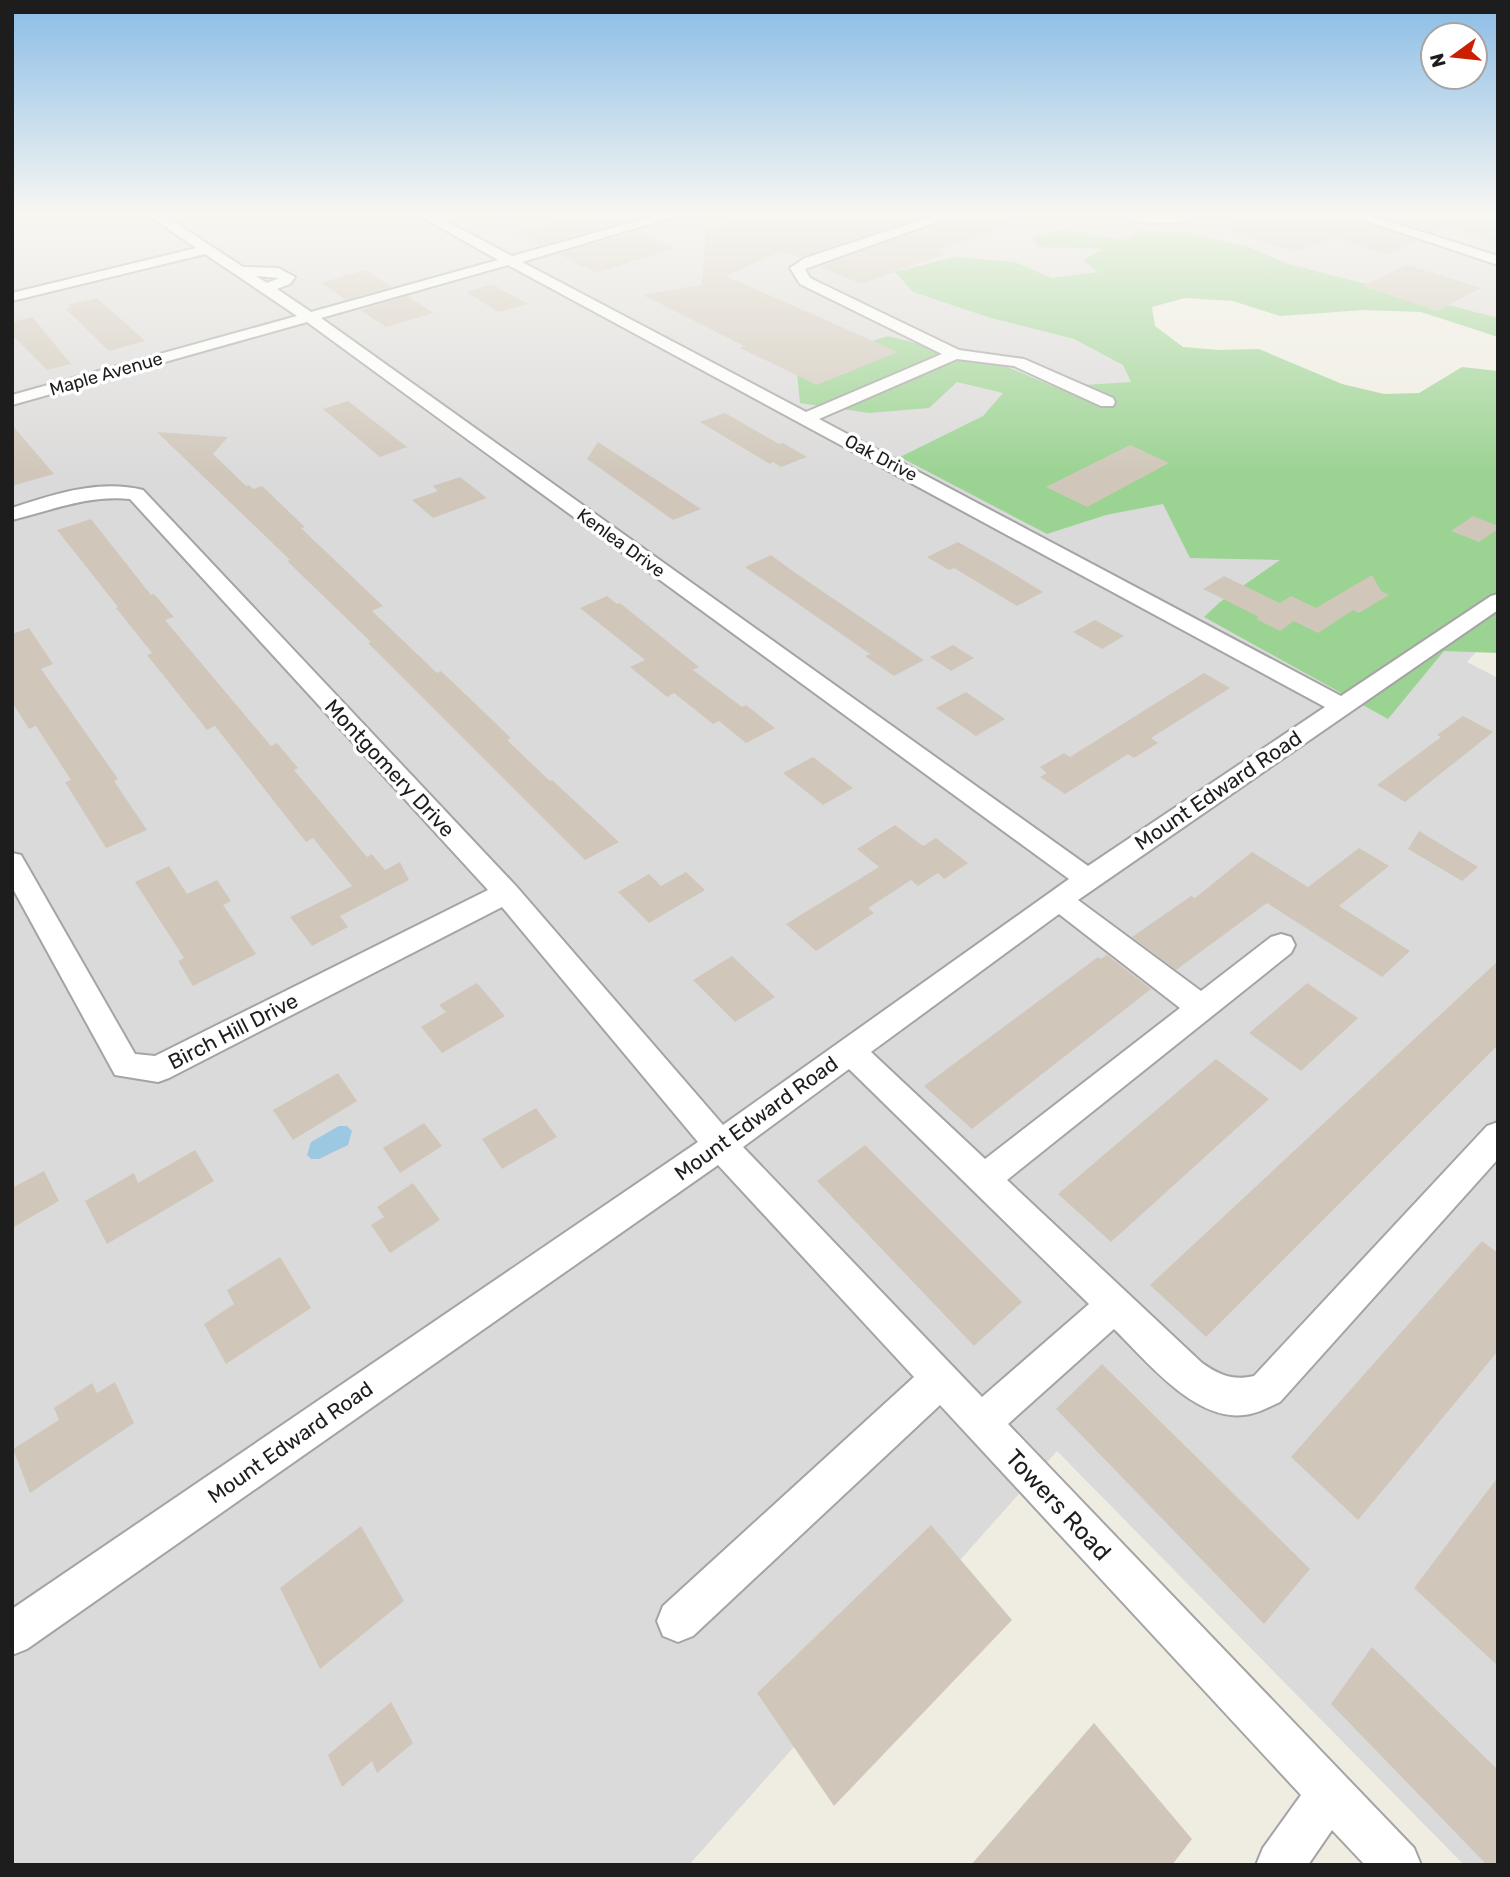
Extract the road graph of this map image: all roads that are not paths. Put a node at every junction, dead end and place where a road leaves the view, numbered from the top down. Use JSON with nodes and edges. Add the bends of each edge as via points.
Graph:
{"nodes":[{"id":1,"x":284,"y":300,"type":"edge"},
{"id":2,"x":373,"y":300,"type":"edge"},
{"id":3,"x":583,"y":300,"type":"edge"},
{"id":4,"x":844,"y":300,"type":"edge"},
{"id":5,"x":309,"y":317,"type":"junction"},
{"id":6,"x":955,"y":354,"type":"junction"},
{"id":7,"x":12,"y":400,"type":"edge"},
{"id":8,"x":1107,"y":402,"type":"dead end"},
{"id":9,"x":807,"y":418,"type":"junction"},
{"id":10,"x":12,"y":514,"type":"edge"},
{"id":11,"x":1498,"y":600,"type":"edge"},
{"id":12,"x":1342,"y":706,"type":"junction"},
{"id":13,"x":12,"y":862,"type":"edge"},
{"id":14,"x":1088,"y":878,"type":"junction"},
{"id":15,"x":506,"y":893,"type":"junction"},
{"id":16,"x":1059,"y":900,"type":"junction"},
{"id":17,"x":1281,"y":945,"type":"dead end"},
{"id":18,"x":1202,"y":1008,"type":"junction"},
{"id":19,"x":850,"y":1051,"type":"junction"},
{"id":20,"x":1498,"y":1136,"type":"edge"},
{"id":21,"x":720,"y":1145,"type":"junction"},
{"id":22,"x":984,"y":1179,"type":"junction"},
{"id":23,"x":1115,"y":1305,"type":"junction"},
{"id":24,"x":940,"y":1379,"type":"junction"},
{"id":25,"x":981,"y":1423,"type":"junction"},
{"id":26,"x":678,"y":1620,"type":"dead end"},
{"id":27,"x":12,"y":1634,"type":"edge"},
{"id":28,"x":1330,"y":1793,"type":"junction"},
{"id":29,"x":1280,"y":1865,"type":"edge"},
{"id":30,"x":1397,"y":1865,"type":"edge"}],
"edges":[{"from":1,"to":5,"type":"street","name":"Kenlea Drive"},
{"from":2,"to":5,"type":"street","name":"Maple Avenue"},
{"from":3,"to":9,"type":"street","name":"Oak Drive"},
{"from":4,"to":6,"type":"street"},
{"from":5,"to":7,"type":"street","name":"Maple Avenue"},
{"from":5,"to":14,"type":"street","name":"Kenlea Drive"},
{"from":6,"to":8,"type":"street","via":[[1018,362]]},
{"from":6,"to":9,"type":"street"},
{"from":9,"to":12,"type":"street","name":"Oak Drive"},
{"from":10,"to":15,"type":"street","name":"Montgomery Drive","via":[[61,497],[107,490],[136,494]]},
{"from":11,"to":12,"type":"street","name":"Mount Edward Road"},
{"from":12,"to":14,"type":"street","name":"Mount Edward Road"},
{"from":13,"to":15,"type":"street","name":"Birch Hill Drive","via":[[127,1066],[158,1069]]},
{"from":14,"to":16,"type":"street","name":"Mount Edward Road"},
{"from":15,"to":21,"type":"street","name":"Montgomery Drive"},
{"from":16,"to":18,"type":"street"},
{"from":16,"to":19,"type":"street","name":"Mount Edward Road"},
{"from":17,"to":18,"type":"street"},
{"from":18,"to":22,"type":"street"},
{"from":19,"to":21,"type":"street","name":"Mount Edward Road"},
{"from":19,"to":22,"type":"street"},
{"from":20,"to":23,"type":"street","via":[[1267,1389],[1254,1396],[1238,1399],[1204,1388]]},
{"from":21,"to":24,"type":"street","name":"Towers Road"},
{"from":21,"to":27,"type":"street","name":"Mount Edward Road"},
{"from":22,"to":23,"type":"street"},
{"from":23,"to":25,"type":"street"},
{"from":24,"to":25,"type":"street","name":"Towers Road"},
{"from":24,"to":26,"type":"street"},
{"from":25,"to":28,"type":"street","name":"Towers Road"},
{"from":28,"to":29,"type":"street"},
{"from":28,"to":30,"type":"street","name":"Towers Road"}]}
